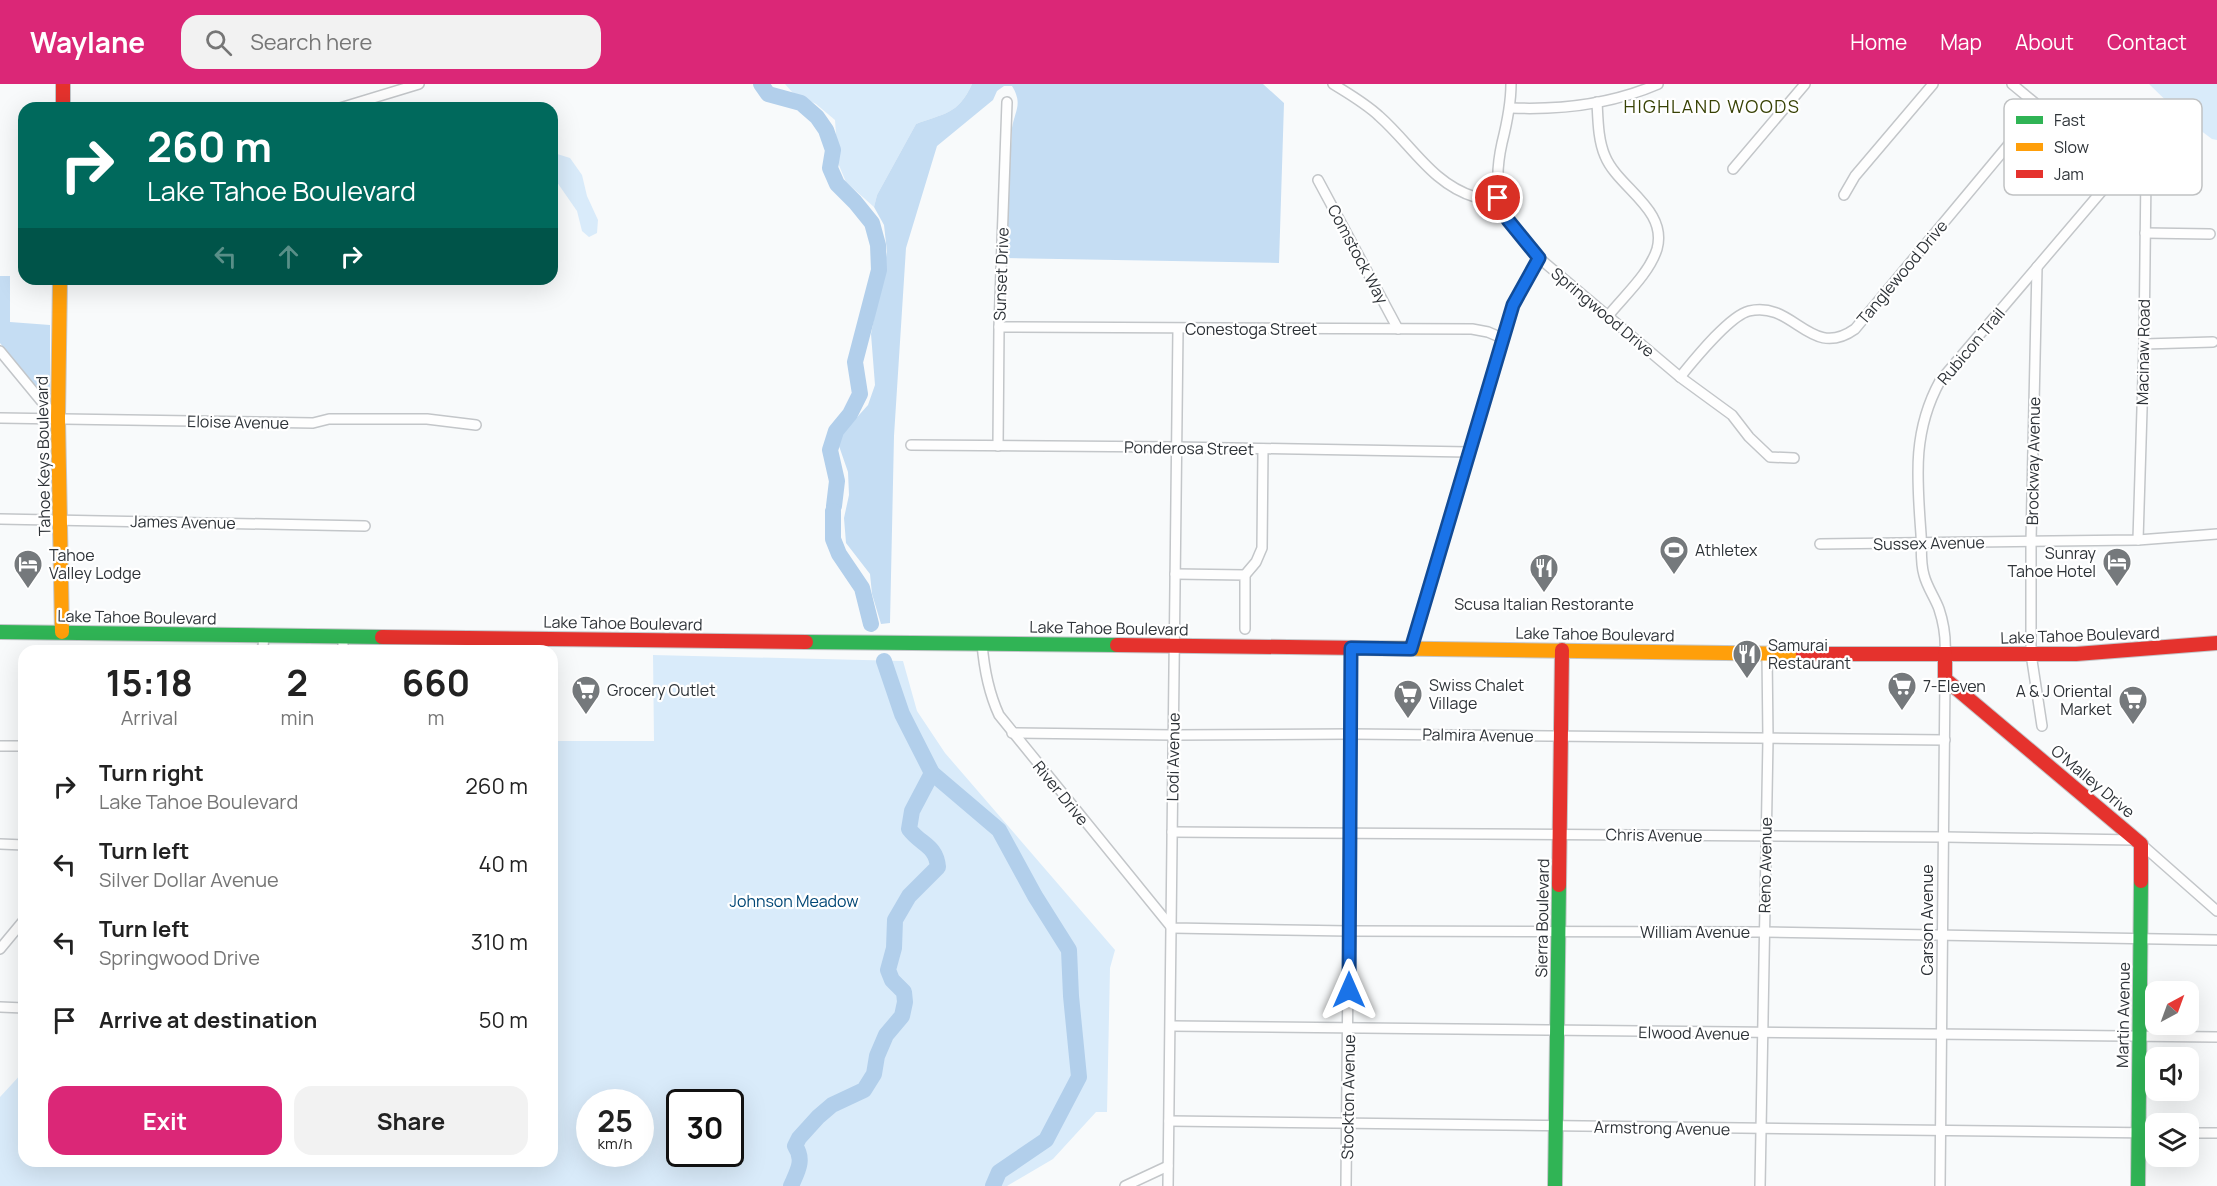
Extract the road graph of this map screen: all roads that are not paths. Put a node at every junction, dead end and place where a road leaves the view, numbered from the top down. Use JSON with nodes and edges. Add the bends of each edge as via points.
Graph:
{"nodes":[{"id":1,"x":64,"y":84,"type":"edge"},
{"id":2,"x":419,"y":84,"type":"edge"},
{"id":3,"x":1333,"y":84,"type":"edge"},
{"id":4,"x":1511,"y":84,"type":"edge"},
{"id":5,"x":1658,"y":84,"type":"edge"},
{"id":6,"x":1805,"y":84,"type":"edge"},
{"id":7,"x":1933,"y":84,"type":"edge"},
{"id":8,"x":2012,"y":84,"type":"edge"},
{"id":9,"x":2030,"y":99,"type":"edge"},
{"id":10,"x":63,"y":102,"type":"edge"},
{"id":11,"x":360,"y":102,"type":"edge"},
{"id":12,"x":1007,"y":102,"type":"dead end"},
{"id":13,"x":1597,"y":102,"type":"junction"},
{"id":14,"x":1511,"y":108,"type":"junction"},
{"id":15,"x":2004,"y":150,"type":"edge"},
{"id":16,"x":1733,"y":169,"type":"dead end"},
{"id":17,"x":1318,"y":180,"type":"dead end"},
{"id":18,"x":1844,"y":195,"type":"dead end"},
{"id":19,"x":2098,"y":195,"type":"edge"},
{"id":20,"x":2145,"y":195,"type":"edge"},
{"id":21,"x":1498,"y":198,"type":"junction"},
{"id":22,"x":2145,"y":233,"type":"junction"},
{"id":23,"x":2210,"y":234,"type":"dead end"},
{"id":24,"x":1539,"y":258,"type":"junction"},
{"id":25,"x":2037,"y":267,"type":"junction"},
{"id":26,"x":60,"y":285,"type":"edge"},
{"id":27,"x":1608,"y":316,"type":"junction"},
{"id":28,"x":999,"y":327,"type":"junction"},
{"id":29,"x":1178,"y":329,"type":"junction"},
{"id":30,"x":1398,"y":329,"type":"junction"},
{"id":31,"x":1502,"y":338,"type":"junction"},
{"id":32,"x":2213,"y":342,"type":"dead end"},
{"id":33,"x":2144,"y":344,"type":"junction"},
{"id":34,"x":0,"y":351,"type":"edge"},
{"id":35,"x":1680,"y":377,"type":"junction"},
{"id":36,"x":0,"y":418,"type":"edge"},
{"id":37,"x":58,"y":418,"type":"junction"},
{"id":38,"x":476,"y":425,"type":"dead end"},
{"id":39,"x":911,"y":445,"type":"dead end"},
{"id":40,"x":998,"y":446,"type":"junction"},
{"id":41,"x":1176,"y":447,"type":"junction"},
{"id":42,"x":1263,"y":449,"type":"junction"},
{"id":43,"x":1468,"y":452,"type":"junction"},
{"id":44,"x":1794,"y":458,"type":"dead end"},
{"id":45,"x":0,"y":519,"type":"edge"},
{"id":46,"x":60,"y":519,"type":"junction"},
{"id":47,"x":365,"y":526,"type":"dead end"},
{"id":48,"x":2217,"y":534,"type":"edge"},
{"id":49,"x":2138,"y":540,"type":"junction"},
{"id":50,"x":2031,"y":541,"type":"junction"},
{"id":51,"x":1922,"y":543,"type":"junction"},
{"id":52,"x":1820,"y":544,"type":"dead end"},
{"id":53,"x":1175,"y":574,"type":"junction"},
{"id":54,"x":1245,"y":575,"type":"junction"},
{"id":55,"x":1245,"y":629,"type":"dead end"},
{"id":56,"x":0,"y":632,"type":"edge"},
{"id":57,"x":62,"y":632,"type":"junction"},
{"id":58,"x":264,"y":635,"type":"junction"},
{"id":59,"x":343,"y":636,"type":"junction"},
{"id":60,"x":982,"y":643,"type":"junction"},
{"id":61,"x":2217,"y":643,"type":"edge"},
{"id":62,"x":263,"y":645,"type":"edge"},
{"id":63,"x":343,"y":645,"type":"edge"},
{"id":64,"x":1174,"y":646,"type":"junction"},
{"id":65,"x":1351,"y":648,"type":"junction"},
{"id":66,"x":1411,"y":649,"type":"junction"},
{"id":67,"x":1562,"y":650,"type":"junction"},
{"id":68,"x":1767,"y":652,"type":"junction"},
{"id":69,"x":1945,"y":654,"type":"junction"},
{"id":70,"x":2031,"y":654,"type":"junction"},
{"id":71,"x":1945,"y":679,"type":"junction"},
{"id":72,"x":2042,"y":726,"type":"dead end"},
{"id":73,"x":1012,"y":733,"type":"junction"},
{"id":74,"x":1351,"y":734,"type":"junction"},
{"id":75,"x":1173,"y":735,"type":"junction"},
{"id":76,"x":1561,"y":736,"type":"junction"},
{"id":77,"x":1768,"y":739,"type":"junction"},
{"id":78,"x":1945,"y":740,"type":"junction"},
{"id":79,"x":0,"y":746,"type":"edge"},
{"id":80,"x":18,"y":746,"type":"edge"},
{"id":81,"x":1172,"y":832,"type":"junction"},
{"id":82,"x":1350,"y":833,"type":"junction"},
{"id":83,"x":1560,"y":834,"type":"junction"},
{"id":84,"x":1766,"y":837,"type":"junction"},
{"id":85,"x":1944,"y":837,"type":"junction"},
{"id":86,"x":2139,"y":842,"type":"junction"},
{"id":87,"x":0,"y":844,"type":"edge"},
{"id":88,"x":18,"y":844,"type":"edge"},
{"id":89,"x":2217,"y":911,"type":"edge"},
{"id":90,"x":18,"y":928,"type":"edge"},
{"id":91,"x":1172,"y":928,"type":"junction"},
{"id":92,"x":1349,"y":931,"type":"junction"},
{"id":93,"x":1558,"y":931,"type":"junction"},
{"id":94,"x":1764,"y":932,"type":"junction"},
{"id":95,"x":1943,"y":935,"type":"junction"},
{"id":96,"x":2140,"y":938,"type":"junction"},
{"id":97,"x":2217,"y":940,"type":"edge"},
{"id":98,"x":0,"y":950,"type":"edge"},
{"id":99,"x":0,"y":1007,"type":"edge"},
{"id":100,"x":18,"y":1008,"type":"edge"},
{"id":101,"x":1171,"y":1026,"type":"junction"},
{"id":102,"x":1349,"y":1029,"type":"junction"},
{"id":103,"x":1557,"y":1031,"type":"junction"},
{"id":104,"x":1763,"y":1034,"type":"junction"},
{"id":105,"x":1942,"y":1034,"type":"junction"},
{"id":106,"x":2140,"y":1035,"type":"junction"},
{"id":107,"x":2217,"y":1037,"type":"edge"},
{"id":108,"x":1168,"y":1121,"type":"junction"},
{"id":109,"x":1348,"y":1123,"type":"junction"},
{"id":110,"x":1556,"y":1126,"type":"junction"},
{"id":111,"x":1762,"y":1129,"type":"junction"},
{"id":112,"x":1941,"y":1130,"type":"junction"},
{"id":113,"x":2139,"y":1132,"type":"junction"},
{"id":114,"x":2145,"y":1132,"type":"edge"},
{"id":115,"x":2199,"y":1133,"type":"edge"},
{"id":116,"x":2217,"y":1133,"type":"edge"},
{"id":117,"x":1168,"y":1166,"type":"junction"},
{"id":118,"x":1125,"y":1186,"type":"edge"},
{"id":119,"x":1168,"y":1186,"type":"edge"},
{"id":120,"x":1346,"y":1186,"type":"edge"},
{"id":121,"x":1555,"y":1186,"type":"edge"},
{"id":122,"x":1760,"y":1186,"type":"edge"},
{"id":123,"x":1940,"y":1186,"type":"edge"},
{"id":124,"x":2138,"y":1186,"type":"edge"}],
"edges":[{"from":1,"to":10,"type":"main road"},
{"from":2,"to":11,"type":"street"},
{"from":3,"to":21,"type":"street","via":[[1381,117],[1422,163],[1448,183],[1477,197]]},
{"from":4,"to":14,"type":"street","name":"Springwood Drive"},
{"from":5,"to":13,"type":"street","via":[[1628,96]]},
{"from":6,"to":16,"type":"street"},
{"from":7,"to":18,"type":"street"},
{"from":8,"to":9,"type":"street"},
{"from":12,"to":28,"type":"street","name":"Sunset Drive"},
{"from":13,"to":14,"type":"street","via":[[1543,109]]},
{"from":13,"to":27,"type":"street","via":[[1604,155],[1616,176],[1647,207],[1657,225],[1657,248],[1647,268]]},
{"from":14,"to":21,"type":"street","name":"Springwood Drive","via":[[1496,169]]},
{"from":15,"to":35,"type":"street","name":"Tanglewood Drive","via":[[1855,329],[1843,337],[1827,339],[1813,336],[1778,313],[1749,311],[1731,322]]},
{"from":17,"to":30,"type":"street","name":"Comstock Way"},
{"from":19,"to":25,"type":"street","name":"Rubicon Trail"},
{"from":20,"to":22,"type":"street","name":"Macinaw Road"},
{"from":21,"to":24,"type":"street","name":"Springwood Drive","via":[[1508,220]]},
{"from":22,"to":23,"type":"street"},
{"from":22,"to":33,"type":"street","name":"Macinaw Road"},
{"from":24,"to":27,"type":"street","name":"Springwood Drive"},
{"from":24,"to":31,"type":"street","via":[[1513,305]]},
{"from":25,"to":50,"type":"street","name":"Brockway Avenue"},
{"from":25,"to":51,"type":"street","name":"Rubicon Trail","via":[[1940,381],[1929,402],[1916,475]]},
{"from":26,"to":37,"type":"main road","name":"Tahoe Keys Boulevard"},
{"from":27,"to":35,"type":"street","name":"Springwood Drive"},
{"from":28,"to":29,"type":"street","name":"Conestoga Street"},
{"from":28,"to":40,"type":"street","name":"Sunset Drive"},
{"from":29,"to":30,"type":"street","name":"Conestoga Street"},
{"from":29,"to":41,"type":"street","name":"Lodi Avenue"},
{"from":30,"to":31,"type":"street","name":"Conestoga Street","via":[[1472,329]]},
{"from":31,"to":43,"type":"street"},
{"from":32,"to":33,"type":"street"},
{"from":33,"to":49,"type":"street","name":"Macinaw Road"},
{"from":34,"to":37,"type":"street"},
{"from":35,"to":44,"type":"street","name":"Springwood Drive","via":[[1732,415],[1770,457]]},
{"from":36,"to":37,"type":"street","name":"Eloise Avenue"},
{"from":37,"to":38,"type":"street","name":"Eloise Avenue","via":[[313,423],[329,418],[427,419]]},
{"from":37,"to":46,"type":"main road","name":"Tahoe Keys Boulevard"},
{"from":39,"to":40,"type":"street","name":"Ponderosa Street"},
{"from":40,"to":41,"type":"street","name":"Ponderosa Street"},
{"from":41,"to":42,"type":"street","name":"Ponderosa Street"},
{"from":41,"to":53,"type":"street","name":"Lodi Avenue"},
{"from":42,"to":43,"type":"street","name":"Ponderosa Street"},
{"from":42,"to":54,"type":"street","via":[[1262,548]]},
{"from":43,"to":66,"type":"street"},
{"from":45,"to":46,"type":"street","name":"James Avenue"},
{"from":46,"to":47,"type":"street","name":"James Avenue"},
{"from":46,"to":57,"type":"main road","name":"Tahoe Keys Boulevard"},
{"from":48,"to":49,"type":"street","name":"Sussex Avenue"},
{"from":49,"to":50,"type":"street","name":"Sussex Avenue"},
{"from":50,"to":51,"type":"street","name":"Sussex Avenue"},
{"from":50,"to":70,"type":"street","name":"Brockway Avenue"},
{"from":51,"to":52,"type":"street","name":"Sussex Avenue"},
{"from":51,"to":69,"type":"street","name":"Rubicon Trail","via":[[1921,562],[1943,622]]},
{"from":53,"to":54,"type":"street"},
{"from":53,"to":64,"type":"street","name":"Lodi Avenue"},
{"from":54,"to":55,"type":"street"},
{"from":56,"to":57,"type":"main road","name":"Lake Tahoe Boulevard"},
{"from":57,"to":58,"type":"main road","name":"Lake Tahoe Boulevard"},
{"from":58,"to":59,"type":"main road","name":"Lake Tahoe Boulevard"},
{"from":58,"to":62,"type":"street"},
{"from":59,"to":60,"type":"main road","name":"Lake Tahoe Boulevard"},
{"from":59,"to":63,"type":"street"},
{"from":60,"to":64,"type":"main road","name":"Lake Tahoe Boulevard"},
{"from":60,"to":73,"type":"street","name":"River Drive","via":[[990,695]]},
{"from":61,"to":70,"type":"main road","name":"Lake Tahoe Boulevard"},
{"from":64,"to":65,"type":"main road","name":"Lake Tahoe Boulevard"},
{"from":64,"to":75,"type":"street","name":"Lodi Avenue"},
{"from":65,"to":66,"type":"main road","name":"Lake Tahoe Boulevard"},
{"from":65,"to":74,"type":"street","name":"Stockton Avenue"},
{"from":66,"to":67,"type":"main road","name":"Lake Tahoe Boulevard"},
{"from":67,"to":68,"type":"main road","name":"Lake Tahoe Boulevard"},
{"from":67,"to":76,"type":"main road","name":"Sierra Boulevard"},
{"from":68,"to":69,"type":"main road","name":"Lake Tahoe Boulevard"},
{"from":68,"to":77,"type":"street","name":"Reno Avenue"},
{"from":69,"to":70,"type":"main road","name":"Lake Tahoe Boulevard"},
{"from":69,"to":71,"type":"main road","name":"Carson Avenue"},
{"from":70,"to":72,"type":"street","name":"Brockway Avenue"},
{"from":71,"to":78,"type":"street","name":"Carson Avenue"},
{"from":71,"to":86,"type":"main road","name":"O'Malley Drive"},
{"from":73,"to":75,"type":"street","name":"Palmira Avenue"},
{"from":73,"to":91,"type":"street","name":"River Drive"},
{"from":74,"to":75,"type":"street","name":"Palmira Avenue"},
{"from":74,"to":76,"type":"street","name":"Palmira Avenue"},
{"from":74,"to":82,"type":"street","name":"Stockton Avenue"},
{"from":75,"to":81,"type":"street","name":"Lodi Avenue"},
{"from":76,"to":77,"type":"street","name":"Palmira Avenue"},
{"from":76,"to":83,"type":"main road","name":"Sierra Boulevard"},
{"from":77,"to":78,"type":"street","name":"Palmira Avenue"},
{"from":77,"to":84,"type":"street","name":"Reno Avenue"},
{"from":78,"to":85,"type":"street","name":"Carson Avenue"},
{"from":79,"to":80,"type":"street"},
{"from":81,"to":82,"type":"street","name":"Chris Avenue"},
{"from":81,"to":91,"type":"street","name":"Lodi Avenue"},
{"from":82,"to":83,"type":"street","name":"Chris Avenue"},
{"from":82,"to":92,"type":"street","name":"Stockton Avenue"},
{"from":83,"to":84,"type":"street","name":"Chris Avenue"},
{"from":83,"to":93,"type":"main road","name":"Sierra Boulevard"},
{"from":84,"to":85,"type":"street","name":"Chris Avenue"},
{"from":84,"to":94,"type":"street","name":"Reno Avenue"},
{"from":85,"to":86,"type":"street","name":"Chris Avenue"},
{"from":85,"to":95,"type":"street","name":"Carson Avenue"},
{"from":86,"to":89,"type":"street","name":"O'Malley Drive"},
{"from":86,"to":96,"type":"main road","name":"Martin Avenue"},
{"from":87,"to":88,"type":"street"},
{"from":90,"to":98,"type":"street"},
{"from":91,"to":92,"type":"street","name":"William Avenue"},
{"from":91,"to":101,"type":"street","name":"Lodi Avenue"},
{"from":92,"to":93,"type":"street","name":"William Avenue"},
{"from":92,"to":102,"type":"street","name":"Stockton Avenue"},
{"from":93,"to":94,"type":"street","name":"William Avenue"},
{"from":93,"to":103,"type":"main road","name":"Sierra Boulevard"},
{"from":94,"to":95,"type":"street","name":"William Avenue"},
{"from":94,"to":104,"type":"street","name":"Reno Avenue"},
{"from":95,"to":96,"type":"street","name":"William Avenue"},
{"from":95,"to":105,"type":"street","name":"Carson Avenue"},
{"from":96,"to":97,"type":"street","name":"William Avenue"},
{"from":96,"to":106,"type":"main road","name":"Martin Avenue"},
{"from":99,"to":100,"type":"street"},
{"from":101,"to":102,"type":"street","name":"Elwood Avenue"},
{"from":101,"to":108,"type":"street","name":"Lodi Avenue"},
{"from":102,"to":103,"type":"street","name":"Elwood Avenue"},
{"from":102,"to":109,"type":"street","name":"Stockton Avenue"},
{"from":103,"to":104,"type":"street","name":"Elwood Avenue"},
{"from":103,"to":110,"type":"main road","name":"Sierra Boulevard"},
{"from":104,"to":105,"type":"street","name":"Elwood Avenue"},
{"from":104,"to":111,"type":"street","name":"Reno Avenue"},
{"from":105,"to":106,"type":"street","name":"Elwood Avenue"},
{"from":105,"to":112,"type":"street","name":"Carson Avenue"},
{"from":106,"to":107,"type":"street","name":"Elwood Avenue"},
{"from":106,"to":113,"type":"main road","name":"Martin Avenue"},
{"from":108,"to":109,"type":"street","name":"Armstrong Avenue"},
{"from":108,"to":117,"type":"street","name":"Lodi Avenue"},
{"from":109,"to":110,"type":"street","name":"Armstrong Avenue"},
{"from":109,"to":120,"type":"street","name":"Stockton Avenue"},
{"from":110,"to":111,"type":"street","name":"Armstrong Avenue"},
{"from":110,"to":121,"type":"main road","name":"Sierra Boulevard"},
{"from":111,"to":112,"type":"street","name":"Armstrong Avenue"},
{"from":111,"to":122,"type":"street","name":"Reno Avenue"},
{"from":112,"to":113,"type":"street","name":"Armstrong Avenue"},
{"from":112,"to":123,"type":"street","name":"Carson Avenue"},
{"from":113,"to":114,"type":"street","name":"Armstrong Avenue"},
{"from":113,"to":124,"type":"main road","name":"Martin Avenue"},
{"from":115,"to":116,"type":"street"},
{"from":117,"to":118,"type":"street"},
{"from":117,"to":119,"type":"street","name":"Lodi Avenue"}]}
